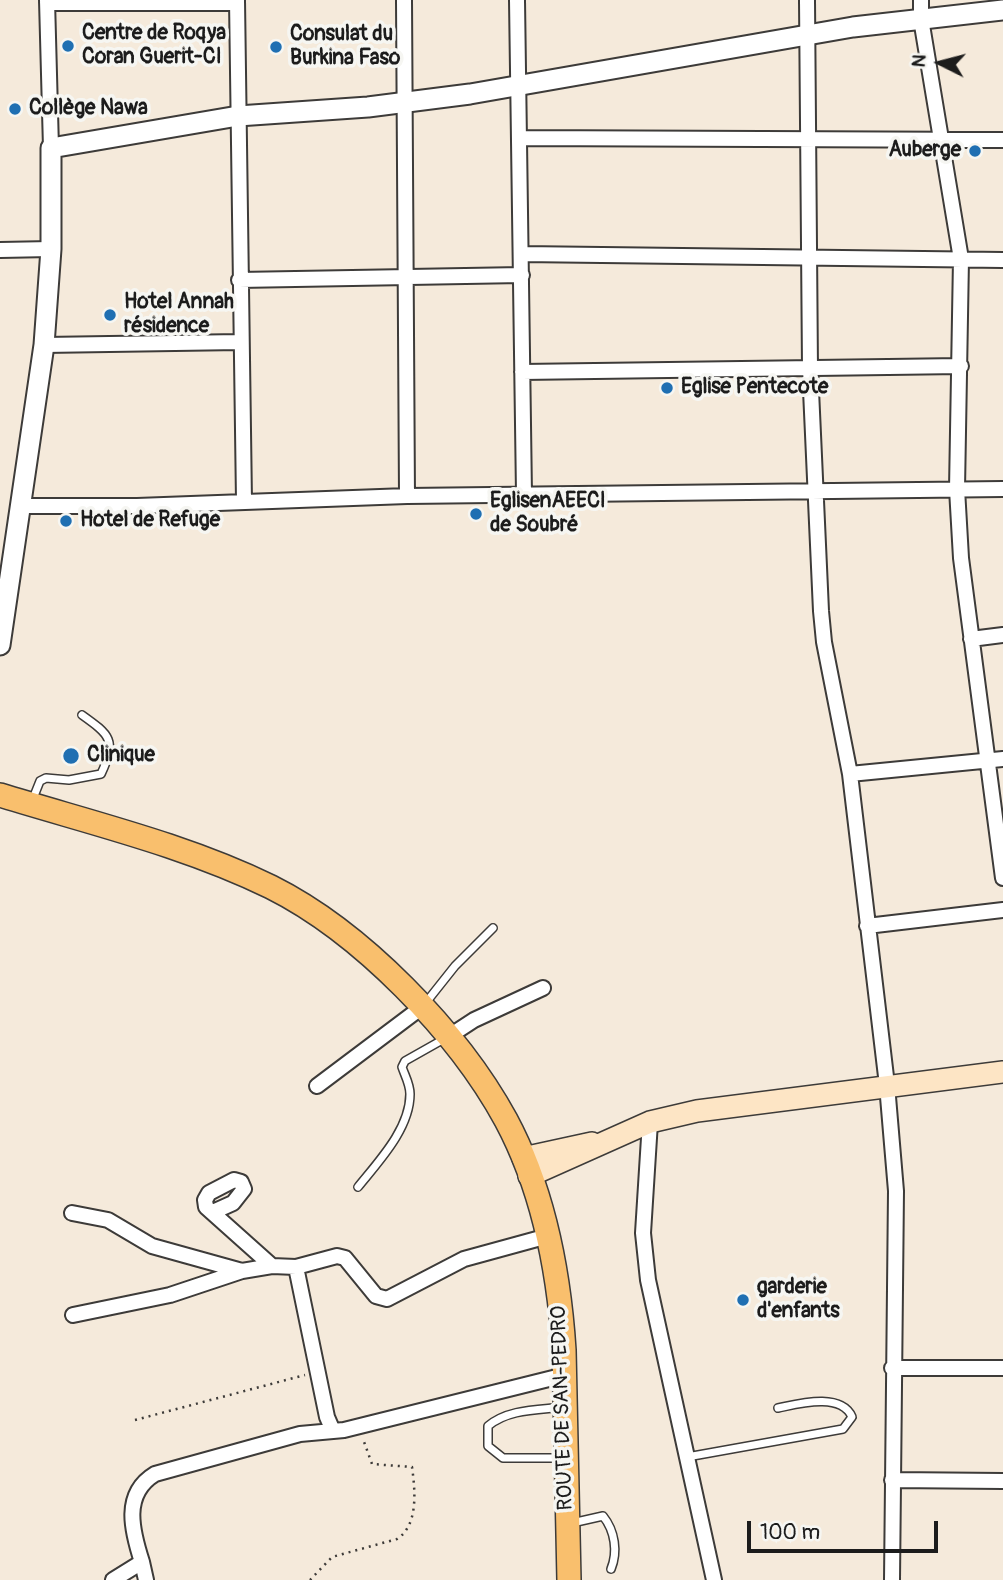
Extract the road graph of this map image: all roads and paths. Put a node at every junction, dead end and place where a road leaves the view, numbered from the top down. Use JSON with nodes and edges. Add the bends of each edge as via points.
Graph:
{"nodes":[{"id":1,"x":404,"y":0,"type":"edge"},
{"id":2,"x":517,"y":0,"type":"edge"},
{"id":3,"x":807,"y":0,"type":"edge"},
{"id":4,"x":47,"y":1,"type":"edge"},
{"id":5,"x":237,"y":2,"type":"edge"},
{"id":6,"x":921,"y":9,"type":"edge"},
{"id":7,"x":1003,"y":10,"type":"edge"},
{"id":8,"x":808,"y":34,"type":"junction"},
{"id":9,"x":519,"y":87,"type":"junction"},
{"id":10,"x":407,"y":102,"type":"junction"},
{"id":11,"x":238,"y":116,"type":"junction"},
{"id":12,"x":520,"y":138,"type":"junction"},
{"id":13,"x":808,"y":139,"type":"junction"},
{"id":14,"x":941,"y":140,"type":"junction"},
{"id":15,"x":1003,"y":140,"type":"edge"},
{"id":16,"x":51,"y":148,"type":"junction"},
{"id":17,"x":51,"y":249,"type":"junction"},
{"id":18,"x":0,"y":250,"type":"edge"},
{"id":19,"x":522,"y":254,"type":"junction"},
{"id":20,"x":809,"y":257,"type":"junction"},
{"id":21,"x":961,"y":259,"type":"junction"},
{"id":22,"x":1003,"y":260,"type":"edge"},
{"id":23,"x":522,"y":275,"type":"junction"},
{"id":24,"x":404,"y":276,"type":"junction"},
{"id":25,"x":239,"y":280,"type":"junction"},
{"id":26,"x":240,"y":342,"type":"junction"},
{"id":27,"x":44,"y":345,"type":"junction"},
{"id":28,"x":961,"y":366,"type":"junction"},
{"id":29,"x":810,"y":368,"type":"junction"},
{"id":30,"x":522,"y":372,"type":"junction"},
{"id":31,"x":957,"y":489,"type":"junction"},
{"id":32,"x":1003,"y":489,"type":"edge"},
{"id":33,"x":813,"y":490,"type":"junction"},
{"id":34,"x":524,"y":494,"type":"junction"},
{"id":35,"x":407,"y":496,"type":"junction"},
{"id":36,"x":244,"y":501,"type":"junction"},
{"id":37,"x":21,"y":506,"type":"junction"},
{"id":38,"x":1003,"y":635,"type":"edge"},
{"id":39,"x":971,"y":639,"type":"junction"},
{"id":40,"x":0,"y":645,"type":"edge"},
{"id":41,"x":82,"y":715,"type":"dead end"},
{"id":42,"x":988,"y":760,"type":"junction"},
{"id":43,"x":1003,"y":760,"type":"edge"},
{"id":44,"x":850,"y":774,"type":"junction"},
{"id":45,"x":0,"y":796,"type":"edge"},
{"id":46,"x":30,"y":804,"type":"junction"},
{"id":47,"x":1003,"y":878,"type":"edge"},
{"id":48,"x":1003,"y":910,"type":"edge"},
{"id":49,"x":867,"y":926,"type":"junction"},
{"id":50,"x":493,"y":928,"type":"dead end"},
{"id":51,"x":543,"y":988,"type":"dead end"},
{"id":52,"x":422,"y":1007,"type":"junction"},
{"id":53,"x":448,"y":1037,"type":"junction"},
{"id":54,"x":1003,"y":1072,"type":"edge"},
{"id":55,"x":887,"y":1085,"type":"junction"},
{"id":56,"x":317,"y":1086,"type":"dead end"},
{"id":57,"x":650,"y":1122,"type":"junction"},
{"id":58,"x":526,"y":1167,"type":"junction"},
{"id":59,"x":358,"y":1187,"type":"dead end"},
{"id":60,"x":213,"y":1212,"type":"dead end"},
{"id":61,"x":72,"y":1213,"type":"dead end"},
{"id":62,"x":548,"y":1236,"type":"junction"},
{"id":63,"x":272,"y":1266,"type":"junction"},
{"id":64,"x":296,"y":1267,"type":"junction"},
{"id":65,"x":242,"y":1271,"type":"junction"},
{"id":66,"x":74,"y":1315,"type":"dead end"},
{"id":67,"x":892,"y":1368,"type":"junction"},
{"id":68,"x":1003,"y":1368,"type":"edge"},
{"id":69,"x":319,"y":1371,"type":"junction"},
{"id":70,"x":565,"y":1375,"type":"junction"},
{"id":71,"x":565,"y":1407,"type":"junction"},
{"id":72,"x":778,"y":1408,"type":"dead end"},
{"id":73,"x":135,"y":1420,"type":"dead end"},
{"id":74,"x":363,"y":1425,"type":"junction"},
{"id":75,"x":333,"y":1431,"type":"junction"},
{"id":76,"x":687,"y":1457,"type":"junction"},
{"id":77,"x":566,"y":1458,"type":"junction"},
{"id":78,"x":891,"y":1480,"type":"junction"},
{"id":79,"x":1003,"y":1481,"type":"edge"},
{"id":80,"x":568,"y":1523,"type":"junction"},
{"id":81,"x":142,"y":1562,"type":"junction"},
{"id":82,"x":611,"y":1569,"type":"dead end"},
{"id":83,"x":113,"y":1580,"type":"edge"},
{"id":84,"x":146,"y":1580,"type":"edge"},
{"id":85,"x":310,"y":1580,"type":"edge"},
{"id":86,"x":569,"y":1580,"type":"edge"},
{"id":87,"x":714,"y":1580,"type":"edge"},
{"id":88,"x":892,"y":1580,"type":"edge"}],
"edges":[{"from":1,"to":10,"type":"street"},
{"from":2,"to":9,"type":"street"},
{"from":3,"to":8,"type":"street"},
{"from":4,"to":5,"type":"street"},
{"from":4,"to":16,"type":"street"},
{"from":5,"to":11,"type":"street"},
{"from":6,"to":7,"type":"street"},
{"from":6,"to":8,"type":"street"},
{"from":6,"to":14,"type":"street"},
{"from":8,"to":9,"type":"street"},
{"from":8,"to":13,"type":"street"},
{"from":9,"to":10,"type":"street"},
{"from":9,"to":12,"type":"street"},
{"from":10,"to":11,"type":"street"},
{"from":10,"to":24,"type":"street"},
{"from":11,"to":16,"type":"street"},
{"from":11,"to":25,"type":"street"},
{"from":12,"to":13,"type":"street"},
{"from":12,"to":19,"type":"street"},
{"from":13,"to":14,"type":"street"},
{"from":13,"to":20,"type":"street"},
{"from":14,"to":15,"type":"street"},
{"from":14,"to":21,"type":"street"},
{"from":16,"to":17,"type":"street"},
{"from":17,"to":18,"type":"street"},
{"from":17,"to":27,"type":"street"},
{"from":19,"to":20,"type":"street"},
{"from":19,"to":23,"type":"street"},
{"from":20,"to":21,"type":"street"},
{"from":20,"to":29,"type":"street"},
{"from":21,"to":22,"type":"street"},
{"from":21,"to":28,"type":"street"},
{"from":23,"to":24,"type":"street"},
{"from":23,"to":30,"type":"street"},
{"from":24,"to":25,"type":"street"},
{"from":24,"to":35,"type":"street"},
{"from":25,"to":26,"type":"street"},
{"from":26,"to":27,"type":"street"},
{"from":26,"to":36,"type":"street"},
{"from":27,"to":37,"type":"street"},
{"from":28,"to":29,"type":"street"},
{"from":28,"to":31,"type":"street"},
{"from":29,"to":30,"type":"street"},
{"from":29,"to":33,"type":"street"},
{"from":30,"to":34,"type":"street"},
{"from":31,"to":32,"type":"street"},
{"from":31,"to":33,"type":"street"},
{"from":31,"to":39,"type":"street"},
{"from":33,"to":34,"type":"street"},
{"from":33,"to":44,"type":"street","via":[[824,642]]},
{"from":34,"to":35,"type":"street"},
{"from":35,"to":36,"type":"street"},
{"from":36,"to":37,"type":"street"},
{"from":37,"to":40,"type":"street"},
{"from":38,"to":39,"type":"street"},
{"from":39,"to":42,"type":"street"},
{"from":41,"to":46,"type":"lane","via":[[106,732],[110,741],[110,755],[101,774],[69,780],[46,778],[40,781]]},
{"from":42,"to":43,"type":"street"},
{"from":42,"to":44,"type":"street"},
{"from":42,"to":47,"type":"street"},
{"from":44,"to":49,"type":"street"},
{"from":45,"to":46,"type":"main road","name":"ROUTE DE SAN-PEDRO"},
{"from":46,"to":52,"type":"main road","name":"ROUTE DE SAN-PEDRO","via":[[152,839],[272,888],[311,911],[379,963]]},
{"from":48,"to":49,"type":"street"},
{"from":49,"to":55,"type":"street"},
{"from":50,"to":52,"type":"lane"},
{"from":51,"to":53,"type":"street"},
{"from":52,"to":53,"type":"main road","name":"ROUTE DE SAN-PEDRO"},
{"from":52,"to":56,"type":"street"},
{"from":53,"to":58,"type":"main road","name":"ROUTE DE SAN-PEDRO","via":[[505,1120]]},
{"from":53,"to":59,"type":"lane","via":[[405,1061],[402,1067],[409,1086],[409,1106],[391,1146]]},
{"from":54,"to":55,"type":"main road"},
{"from":55,"to":57,"type":"main road","via":[[697,1111]]},
{"from":55,"to":67,"type":"street","via":[[896,1191]]},
{"from":57,"to":58,"type":"main road","via":[[604,1141],[559,1147]]},
{"from":57,"to":76,"type":"street","via":[[644,1245]]},
{"from":58,"to":62,"type":"main road","name":"ROUTE DE SAN-PEDRO"},
{"from":60,"to":63,"type":"street"},
{"from":61,"to":65,"type":"street","via":[[108,1220],[152,1246]]},
{"from":62,"to":64,"type":"street","via":[[464,1259],[387,1299],[376,1296],[341,1256]]},
{"from":62,"to":70,"type":"main road","name":"ROUTE DE SAN-PEDRO","via":[[562,1317]]},
{"from":63,"to":64,"type":"street"},
{"from":63,"to":65,"type":"street"},
{"from":64,"to":69,"type":"street"},
{"from":65,"to":66,"type":"street","via":[[193,1289]]},
{"from":67,"to":68,"type":"street"},
{"from":67,"to":78,"type":"street"},
{"from":69,"to":73,"type":"path"},
{"from":69,"to":75,"type":"street"},
{"from":70,"to":71,"type":"main road","name":"ROUTE DE SAN-PEDRO"},
{"from":70,"to":74,"type":"street"},
{"from":71,"to":77,"type":"main road","name":"ROUTE DE SAN-PEDRO"},
{"from":71,"to":77,"type":"lane","via":[[497,1418],[488,1426],[488,1446],[503,1458]]},
{"from":72,"to":76,"type":"lane","via":[[822,1402],[838,1404],[852,1417],[843,1429]]},
{"from":74,"to":75,"type":"street"},
{"from":74,"to":85,"type":"path","via":[[372,1464],[412,1466],[415,1490],[407,1533],[332,1557]]},
{"from":75,"to":81,"type":"street","via":[[300,1434],[165,1469],[145,1479],[133,1501],[132,1520]]},
{"from":76,"to":87,"type":"street"},
{"from":77,"to":80,"type":"main road","name":"ROUTE DE SAN-PEDRO"},
{"from":78,"to":79,"type":"street"},
{"from":78,"to":88,"type":"street"},
{"from":80,"to":82,"type":"lane","via":[[603,1516],[609,1523],[616,1556]]},
{"from":80,"to":86,"type":"main road","name":"ROUTE DE SAN-PEDRO"},
{"from":81,"to":83,"type":"street"},
{"from":81,"to":84,"type":"street"}]}
